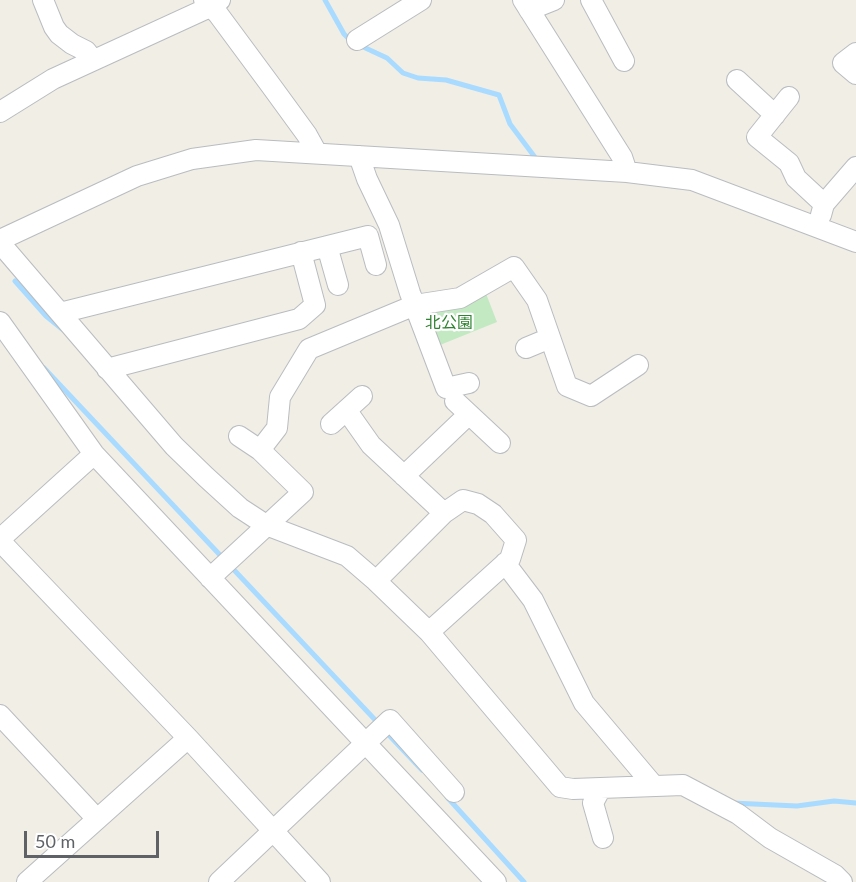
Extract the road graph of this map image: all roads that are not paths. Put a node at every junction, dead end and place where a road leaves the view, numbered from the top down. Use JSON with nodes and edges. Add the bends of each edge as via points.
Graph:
{"nodes":[{"id":1,"x":43,"y":0,"type":"edge"},
{"id":2,"x":421,"y":0,"type":"edge"},
{"id":3,"x":554,"y":0,"type":"edge"},
{"id":4,"x":591,"y":0,"type":"edge"},
{"id":5,"x":211,"y":2,"type":"edge"},
{"id":6,"x":526,"y":5,"type":"edge"},
{"id":7,"x":357,"y":40,"type":"dead end"},
{"id":8,"x":856,"y":53,"type":"edge"},
{"id":9,"x":93,"y":60,"type":"junction"},
{"id":10,"x":624,"y":61,"type":"dead end"},
{"id":11,"x":856,"y":74,"type":"edge"},
{"id":12,"x":737,"y":80,"type":"dead end"},
{"id":13,"x":789,"y":97,"type":"dead end"},
{"id":14,"x":3,"y":105,"type":"edge"},
{"id":15,"x":775,"y":115,"type":"junction"},
{"id":16,"x":317,"y":153,"type":"junction"},
{"id":17,"x":359,"y":156,"type":"junction"},
{"id":18,"x":856,"y":167,"type":"edge"},
{"id":19,"x":627,"y":172,"type":"junction"},
{"id":20,"x":824,"y":204,"type":"junction"},
{"id":21,"x":818,"y":226,"type":"junction"},
{"id":22,"x":0,"y":242,"type":"edge"},
{"id":23,"x":856,"y":242,"type":"edge"},
{"id":24,"x":327,"y":246,"type":"junction"},
{"id":25,"x":301,"y":252,"type":"junction"},
{"id":26,"x":376,"y":265,"type":"dead end"},
{"id":27,"x":338,"y":285,"type":"dead end"},
{"id":28,"x":415,"y":305,"type":"junction"},
{"id":29,"x":60,"y":313,"type":"junction"},
{"id":30,"x":0,"y":322,"type":"edge"},
{"id":31,"x":550,"y":338,"type":"junction"},
{"id":32,"x":526,"y":348,"type":"dead end"},
{"id":33,"x":638,"y":365,"type":"dead end"},
{"id":34,"x":107,"y":369,"type":"junction"},
{"id":35,"x":469,"y":383,"type":"dead end"},
{"id":36,"x":362,"y":396,"type":"dead end"},
{"id":37,"x":347,"y":411,"type":"junction"},
{"id":38,"x":331,"y":424,"type":"dead end"},
{"id":39,"x":239,"y":436,"type":"dead end"},
{"id":40,"x":500,"y":443,"type":"dead end"},
{"id":41,"x":260,"y":450,"type":"junction"},
{"id":42,"x":94,"y":454,"type":"junction"},
{"id":43,"x":404,"y":476,"type":"junction"},
{"id":44,"x":444,"y":513,"type":"junction"},
{"id":45,"x":266,"y":525,"type":"junction"},
{"id":46,"x":0,"y":540,"type":"edge"},
{"id":47,"x":505,"y":563,"type":"junction"},
{"id":48,"x":210,"y":578,"type":"junction"},
{"id":49,"x":376,"y":581,"type":"junction"},
{"id":50,"x":429,"y":632,"type":"junction"},
{"id":51,"x":0,"y":716,"type":"edge"},
{"id":52,"x":188,"y":738,"type":"junction"},
{"id":53,"x":366,"y":744,"type":"junction"},
{"id":54,"x":654,"y":786,"type":"junction"},
{"id":55,"x":601,"y":788,"type":"junction"},
{"id":56,"x":454,"y":792,"type":"dead end"},
{"id":57,"x":98,"y":819,"type":"junction"},
{"id":58,"x":274,"y":831,"type":"junction"},
{"id":59,"x":603,"y":838,"type":"dead end"},
{"id":60,"x":27,"y":882,"type":"edge"},
{"id":61,"x":219,"y":882,"type":"edge"},
{"id":62,"x":320,"y":882,"type":"edge"},
{"id":63,"x":496,"y":882,"type":"edge"},
{"id":64,"x":842,"y":882,"type":"edge"}],
"edges":[{"from":1,"to":9,"type":"street","via":[[59,34]]},
{"from":2,"to":7,"type":"street"},
{"from":3,"to":6,"type":"street"},
{"from":4,"to":10,"type":"street"},
{"from":5,"to":9,"type":"street"},
{"from":5,"to":16,"type":"street"},
{"from":6,"to":19,"type":"street","via":[[622,157]]},
{"from":8,"to":11,"type":"street","via":[[843,63]]},
{"from":9,"to":14,"type":"street"},
{"from":12,"to":15,"type":"street"},
{"from":13,"to":15,"type":"street"},
{"from":15,"to":20,"type":"street","via":[[757,137],[789,163],[796,178]]},
{"from":16,"to":17,"type":"street"},
{"from":16,"to":22,"type":"street","via":[[256,150],[192,159],[137,176]]},
{"from":17,"to":19,"type":"street"},
{"from":17,"to":28,"type":"street","via":[[389,225]]},
{"from":18,"to":20,"type":"street"},
{"from":19,"to":21,"type":"street","via":[[692,180]]},
{"from":20,"to":21,"type":"street"},
{"from":21,"to":23,"type":"street"},
{"from":22,"to":29,"type":"street"},
{"from":24,"to":25,"type":"street"},
{"from":24,"to":26,"type":"street","via":[[368,236]]},
{"from":24,"to":27,"type":"street"},
{"from":25,"to":29,"type":"street"},
{"from":25,"to":34,"type":"street","via":[[315,305],[299,319]]},
{"from":28,"to":31,"type":"street","via":[[460,298],[514,267],[537,300]]},
{"from":28,"to":35,"type":"street","via":[[446,388]]},
{"from":28,"to":41,"type":"street","via":[[309,349],[280,397],[277,428]]},
{"from":29,"to":34,"type":"street"},
{"from":30,"to":42,"type":"street"},
{"from":31,"to":32,"type":"street"},
{"from":31,"to":33,"type":"street","via":[[567,386],[591,396]]},
{"from":34,"to":45,"type":"street","via":[[174,446],[240,508]]},
{"from":36,"to":37,"type":"street"},
{"from":37,"to":38,"type":"street"},
{"from":37,"to":43,"type":"street","via":[[371,445]]},
{"from":39,"to":41,"type":"street"},
{"from":40,"to":43,"type":"street","via":[[461,408]]},
{"from":41,"to":45,"type":"street","via":[[303,492]]},
{"from":42,"to":46,"type":"street"},
{"from":42,"to":48,"type":"street"},
{"from":43,"to":44,"type":"street"},
{"from":44,"to":47,"type":"street","via":[[463,500],[493,514],[516,540]]},
{"from":44,"to":49,"type":"street"},
{"from":45,"to":48,"type":"street"},
{"from":45,"to":49,"type":"street","via":[[347,556]]},
{"from":46,"to":52,"type":"street"},
{"from":47,"to":50,"type":"street"},
{"from":47,"to":54,"type":"street","via":[[533,600],[584,703]]},
{"from":48,"to":53,"type":"street"},
{"from":49,"to":50,"type":"street"},
{"from":50,"to":55,"type":"street","via":[[560,786]]},
{"from":51,"to":57,"type":"street"},
{"from":52,"to":57,"type":"street"},
{"from":52,"to":58,"type":"street"},
{"from":53,"to":56,"type":"street","via":[[392,721]]},
{"from":53,"to":58,"type":"street"},
{"from":53,"to":63,"type":"street"},
{"from":54,"to":55,"type":"street"},
{"from":54,"to":64,"type":"street","via":[[683,784],[738,814]]},
{"from":55,"to":59,"type":"street","via":[[593,803]]},
{"from":57,"to":60,"type":"street"},
{"from":58,"to":61,"type":"street"},
{"from":58,"to":62,"type":"street"}]}
